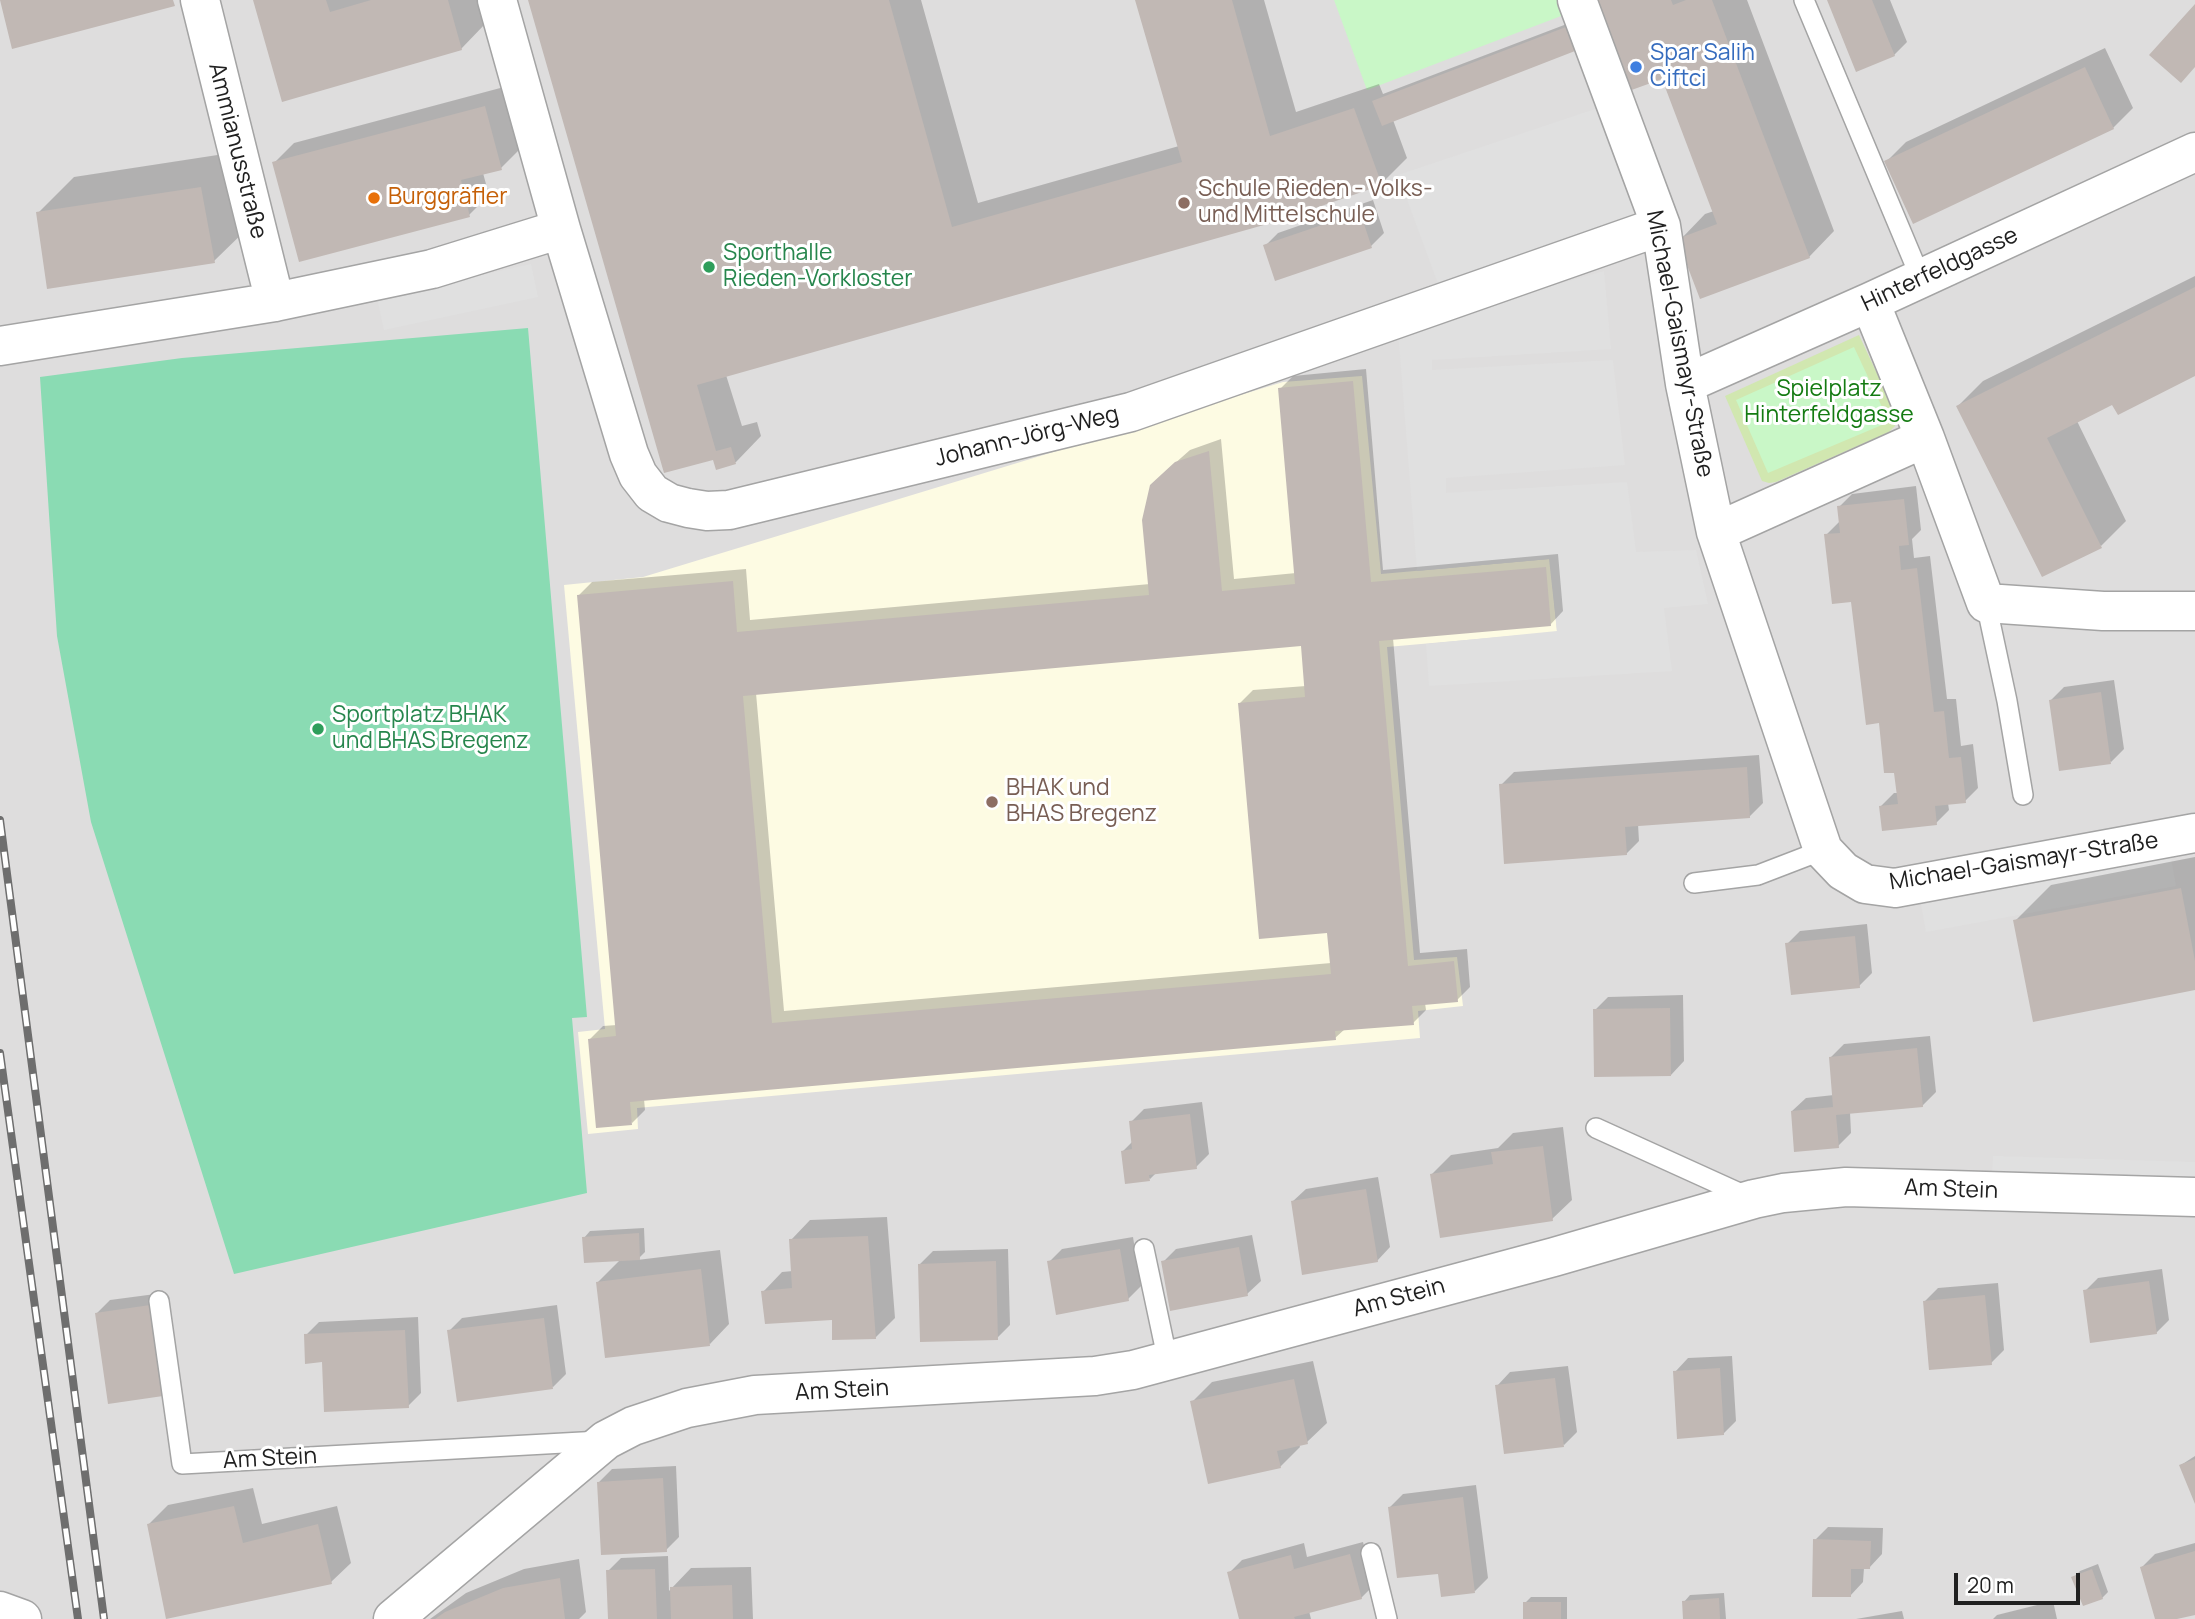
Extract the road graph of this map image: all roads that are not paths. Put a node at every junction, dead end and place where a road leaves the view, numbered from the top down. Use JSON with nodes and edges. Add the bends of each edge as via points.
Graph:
{"nodes":[{"id":1,"x":200,"y":0,"type":"edge"},
{"id":2,"x":497,"y":0,"type":"edge"},
{"id":3,"x":1577,"y":0,"type":"edge"},
{"id":4,"x":1804,"y":0,"type":"edge"},
{"id":5,"x":2195,"y":152,"type":"edge"},
{"id":6,"x":1661,"y":226,"type":"junction"},
{"id":7,"x":561,"y":229,"type":"junction"},
{"id":8,"x":1921,"y":279,"type":"junction"},
{"id":9,"x":275,"y":302,"type":"junction"},
{"id":10,"x":1870,"y":302,"type":"junction"},
{"id":11,"x":0,"y":346,"type":"edge"},
{"id":12,"x":1685,"y":384,"type":"junction"},
{"id":13,"x":1925,"y":438,"type":"junction"},
{"id":14,"x":1716,"y":531,"type":"junction"},
{"id":15,"x":1986,"y":603,"type":"junction"},
{"id":16,"x":2195,"y":611,"type":"edge"},
{"id":17,"x":2023,"y":795,"type":"dead end"},
{"id":18,"x":2195,"y":833,"type":"edge"},
{"id":19,"x":1823,"y":850,"type":"junction"},
{"id":20,"x":1694,"y":883,"type":"dead end"},
{"id":21,"x":1596,"y":1128,"type":"dead end"},
{"id":22,"x":2195,"y":1197,"type":"edge"},
{"id":23,"x":1754,"y":1199,"type":"junction"},
{"id":24,"x":1144,"y":1249,"type":"dead end"},
{"id":25,"x":159,"y":1301,"type":"dead end"},
{"id":26,"x":1168,"y":1362,"type":"junction"},
{"id":27,"x":606,"y":1440,"type":"junction"},
{"id":28,"x":1371,"y":1553,"type":"dead end"},
{"id":29,"x":393,"y":1619,"type":"edge"},
{"id":30,"x":1387,"y":1619,"type":"edge"}],
"edges":[{"from":1,"to":9,"type":"street","name":"Ammianusstraße"},
{"from":2,"to":7,"type":"street","name":"Johann-Jörg-Weg"},
{"from":3,"to":6,"type":"street","name":"Michael-Gaismayr-Straße"},
{"from":4,"to":8,"type":"lane"},
{"from":5,"to":8,"type":"street","name":"Hinterfeldgasse"},
{"from":6,"to":7,"type":"street","name":"Johann-Jörg-Weg","via":[[1131,412],[729,510],[708,511],[669,503],[652,493],[638,475]]},
{"from":6,"to":12,"type":"street","name":"Michael-Gaismayr-Straße"},
{"from":7,"to":9,"type":"street","via":[[432,269]]},
{"from":8,"to":10,"type":"street","name":"Hinterfeldgasse"},
{"from":9,"to":11,"type":"street"},
{"from":10,"to":12,"type":"street","name":"Hinterfeldgasse"},
{"from":10,"to":13,"type":"street"},
{"from":12,"to":14,"type":"street","name":"Michael-Gaismayr-Straße"},
{"from":13,"to":14,"type":"street"},
{"from":13,"to":15,"type":"street"},
{"from":14,"to":19,"type":"street","name":"Michael-Gaismayr-Straße"},
{"from":15,"to":16,"type":"street","via":[[2103,611]]},
{"from":15,"to":17,"type":"lane"},
{"from":18,"to":19,"type":"street","name":"Michael-Gaismayr-Straße","via":[[1895,888],[1865,884],[1843,871]]},
{"from":19,"to":20,"type":"lane","via":[[1758,875]]},
{"from":21,"to":23,"type":"lane"},
{"from":22,"to":23,"type":"street","name":"Am Stein","via":[[1846,1187]]},
{"from":23,"to":26,"type":"street","name":"Am Stein"},
{"from":24,"to":26,"type":"lane"},
{"from":25,"to":27,"type":"lane","name":"Am Stein","via":[[182,1464]]},
{"from":26,"to":27,"type":"street","name":"Am Stein","via":[[1095,1377],[755,1395],[687,1408]]},
{"from":27,"to":29,"type":"street","name":"Am Stein"},
{"from":28,"to":30,"type":"lane"}]}
